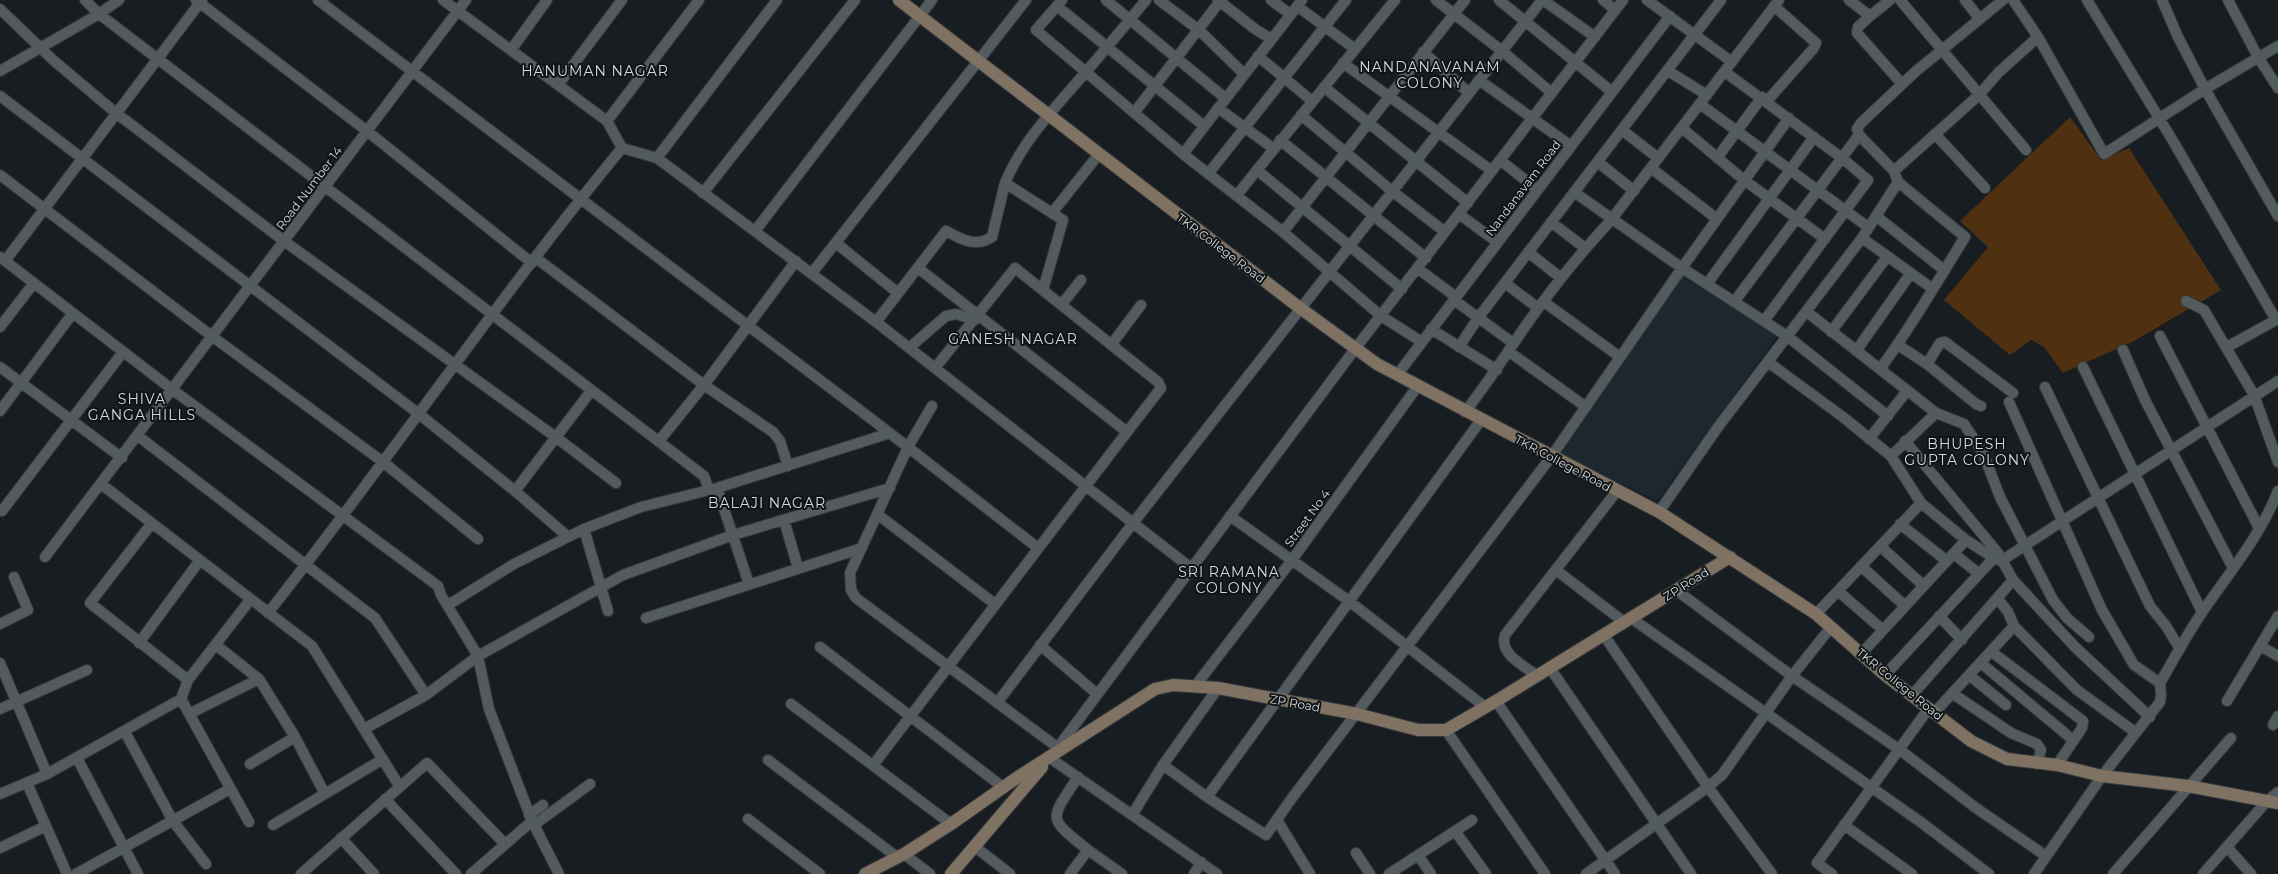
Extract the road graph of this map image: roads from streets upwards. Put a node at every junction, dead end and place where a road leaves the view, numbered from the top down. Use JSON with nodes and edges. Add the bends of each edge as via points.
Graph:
{"nodes":[{"id":1,"x":85,"y":0,"type":"edge"},
{"id":2,"x":119,"y":0,"type":"edge"},
{"id":3,"x":318,"y":0,"type":"edge"},
{"id":4,"x":443,"y":0,"type":"edge"},
{"id":5,"x":466,"y":0,"type":"edge"},
{"id":6,"x":547,"y":0,"type":"edge"},
{"id":7,"x":622,"y":0,"type":"edge"},
{"id":8,"x":699,"y":0,"type":"edge"},
{"id":9,"x":777,"y":0,"type":"edge"},
{"id":10,"x":855,"y":0,"type":"edge"},
{"id":11,"x":899,"y":0,"type":"edge"},
{"id":12,"x":932,"y":0,"type":"edge"},
{"id":13,"x":1026,"y":0,"type":"edge"},
{"id":14,"x":1106,"y":0,"type":"edge"},
{"id":15,"x":1146,"y":0,"type":"edge"},
{"id":16,"x":1160,"y":0,"type":"edge"},
{"id":17,"x":1220,"y":0,"type":"edge"},
{"id":18,"x":1271,"y":0,"type":"edge"},
{"id":19,"x":1346,"y":0,"type":"edge"},
{"id":20,"x":1436,"y":0,"type":"edge"},
{"id":21,"x":1465,"y":0,"type":"edge"},
{"id":22,"x":1499,"y":0,"type":"edge"},
{"id":23,"x":1543,"y":0,"type":"edge"},
{"id":24,"x":1603,"y":0,"type":"edge"},
{"id":25,"x":1623,"y":0,"type":"edge"},
{"id":26,"x":1648,"y":0,"type":"edge"},
{"id":27,"x":1721,"y":0,"type":"edge"},
{"id":28,"x":1848,"y":0,"type":"edge"},
{"id":29,"x":1890,"y":0,"type":"edge"},
{"id":30,"x":1900,"y":0,"type":"edge"},
{"id":31,"x":1964,"y":0,"type":"edge"},
{"id":32,"x":2003,"y":0,"type":"edge"},
{"id":33,"x":2012,"y":0,"type":"edge"},
{"id":34,"x":2087,"y":0,"type":"edge"},
{"id":35,"x":2162,"y":0,"type":"edge"},
{"id":36,"x":2228,"y":0,"type":"edge"},
{"id":37,"x":199,"y":1,"type":"edge"},
{"id":38,"x":1389,"y":2,"type":"edge"},
{"id":39,"x":1060,"y":3,"type":"edge"},
{"id":40,"x":1777,"y":3,"type":"edge"},
{"id":41,"x":1296,"y":7,"type":"edge"},
{"id":42,"x":0,"y":9,"type":"edge"},
{"id":43,"x":1615,"y":10,"type":"junction"},
{"id":44,"x":457,"y":11,"type":"junction"},
{"id":45,"x":1454,"y":13,"type":"junction"},
{"id":46,"x":99,"y":14,"type":"junction"},
{"id":47,"x":920,"y":15,"type":"junction"},
{"id":48,"x":1670,"y":16,"type":"junction"},
{"id":49,"x":1870,"y":16,"type":"junction"},
{"id":50,"x":1979,"y":18,"type":"junction"},
{"id":51,"x":1526,"y":20,"type":"junction"},
{"id":52,"x":1128,"y":21,"type":"junction"},
{"id":53,"x":1324,"y":27,"type":"junction"},
{"id":54,"x":1199,"y":30,"type":"junction"},
{"id":55,"x":1696,"y":35,"type":"junction"},
{"id":56,"x":1595,"y":37,"type":"junction"},
{"id":57,"x":2038,"y":37,"type":"junction"},
{"id":58,"x":1271,"y":39,"type":"junction"},
{"id":59,"x":1107,"y":46,"type":"junction"},
{"id":60,"x":2278,"y":46,"type":"edge"},
{"id":61,"x":40,"y":48,"type":"junction"},
{"id":62,"x":1355,"y":49,"type":"junction"},
{"id":63,"x":511,"y":50,"type":"junction"},
{"id":64,"x":1941,"y":50,"type":"junction"},
{"id":65,"x":1502,"y":51,"type":"junction"},
{"id":66,"x":1423,"y":52,"type":"junction"},
{"id":67,"x":1258,"y":56,"type":"junction"},
{"id":68,"x":2258,"y":57,"type":"junction"},
{"id":69,"x":158,"y":58,"type":"junction"},
{"id":70,"x":1178,"y":58,"type":"junction"},
{"id":71,"x":980,"y":61,"type":"junction"},
{"id":72,"x":1732,"y":62,"type":"junction"},
{"id":73,"x":1343,"y":63,"type":"junction"},
{"id":74,"x":1575,"y":63,"type":"junction"},
{"id":75,"x":1668,"y":70,"type":"junction"},
{"id":76,"x":0,"y":71,"type":"edge"},
{"id":77,"x":412,"y":71,"type":"junction"},
{"id":78,"x":1725,"y":72,"type":"junction"},
{"id":79,"x":1085,"y":73,"type":"junction"},
{"id":80,"x":1244,"y":74,"type":"junction"},
{"id":81,"x":1284,"y":78,"type":"junction"},
{"id":82,"x":1479,"y":80,"type":"junction"},
{"id":83,"x":1902,"y":84,"type":"junction"},
{"id":84,"x":558,"y":85,"type":"junction"},
{"id":85,"x":1155,"y":86,"type":"junction"},
{"id":86,"x":1324,"y":87,"type":"junction"},
{"id":87,"x":2278,"y":88,"type":"edge"},
{"id":88,"x":2205,"y":89,"type":"junction"},
{"id":89,"x":1612,"y":92,"type":"junction"},
{"id":90,"x":1469,"y":93,"type":"junction"},
{"id":91,"x":1552,"y":93,"type":"junction"},
{"id":92,"x":1707,"y":95,"type":"junction"},
{"id":93,"x":1980,"y":95,"type":"junction"},
{"id":94,"x":0,"y":96,"type":"edge"},
{"id":95,"x":1224,"y":98,"type":"junction"},
{"id":96,"x":1390,"y":98,"type":"junction"},
{"id":97,"x":1764,"y":99,"type":"junction"},
{"id":98,"x":1312,"y":101,"type":"junction"},
{"id":99,"x":1700,"y":104,"type":"junction"},
{"id":100,"x":1218,"y":108,"type":"junction"},
{"id":101,"x":116,"y":113,"type":"junction"},
{"id":102,"x":1048,"y":113,"type":"junction"},
{"id":103,"x":1134,"y":113,"type":"junction"},
{"id":104,"x":1302,"y":115,"type":"junction"},
{"id":105,"x":1533,"y":118,"type":"junction"},
{"id":106,"x":1789,"y":118,"type":"junction"},
{"id":107,"x":2158,"y":119,"type":"junction"},
{"id":108,"x":607,"y":121,"type":"junction"},
{"id":109,"x":1369,"y":123,"type":"junction"},
{"id":110,"x":1204,"y":126,"type":"junction"},
{"id":111,"x":1246,"y":127,"type":"junction"},
{"id":112,"x":1682,"y":128,"type":"junction"},
{"id":113,"x":1622,"y":130,"type":"junction"},
{"id":114,"x":1738,"y":130,"type":"junction"},
{"id":115,"x":367,"y":131,"type":"junction"},
{"id":116,"x":1440,"y":131,"type":"junction"},
{"id":117,"x":1935,"y":134,"type":"junction"},
{"id":118,"x":1859,"y":135,"type":"junction"},
{"id":119,"x":1814,"y":137,"type":"junction"},
{"id":120,"x":1277,"y":144,"type":"junction"},
{"id":121,"x":1571,"y":146,"type":"junction"},
{"id":122,"x":622,"y":148,"type":"junction"},
{"id":123,"x":1766,"y":150,"type":"junction"},
{"id":124,"x":2026,"y":150,"type":"dead end"},
{"id":125,"x":1346,"y":153,"type":"junction"},
{"id":126,"x":1099,"y":154,"type":"junction"},
{"id":127,"x":1183,"y":154,"type":"junction"},
{"id":128,"x":657,"y":158,"type":"junction"},
{"id":129,"x":1658,"y":158,"type":"junction"},
{"id":130,"x":1717,"y":158,"type":"junction"},
{"id":131,"x":1842,"y":158,"type":"junction"},
{"id":132,"x":83,"y":159,"type":"junction"},
{"id":133,"x":1500,"y":160,"type":"junction"},
{"id":134,"x":1416,"y":161,"type":"junction"},
{"id":135,"x":1598,"y":162,"type":"junction"},
{"id":136,"x":1651,"y":168,"type":"junction"},
{"id":137,"x":1257,"y":170,"type":"junction"},
{"id":138,"x":1790,"y":170,"type":"junction"},
{"id":139,"x":1492,"y":171,"type":"junction"},
{"id":140,"x":1894,"y":171,"type":"junction"},
{"id":141,"x":1208,"y":174,"type":"junction"},
{"id":142,"x":0,"y":175,"type":"edge"},
{"id":143,"x":1326,"y":178,"type":"junction"},
{"id":144,"x":1744,"y":180,"type":"junction"},
{"id":145,"x":1898,"y":182,"type":"junction"},
{"id":146,"x":1005,"y":183,"type":"junction"},
{"id":147,"x":326,"y":186,"type":"junction"},
{"id":148,"x":1985,"y":188,"type":"dead end"},
{"id":149,"x":1538,"y":190,"type":"junction"},
{"id":150,"x":1634,"y":190,"type":"junction"},
{"id":151,"x":1818,"y":190,"type":"junction"},
{"id":152,"x":1392,"y":191,"type":"junction"},
{"id":153,"x":703,"y":192,"type":"junction"},
{"id":154,"x":1574,"y":192,"type":"junction"},
{"id":155,"x":1237,"y":195,"type":"junction"},
{"id":156,"x":580,"y":199,"type":"junction"},
{"id":157,"x":1770,"y":199,"type":"junction"},
{"id":158,"x":1468,"y":203,"type":"junction"},
{"id":159,"x":1303,"y":208,"type":"junction"},
{"id":160,"x":45,"y":209,"type":"junction"},
{"id":161,"x":1845,"y":211,"type":"junction"},
{"id":162,"x":1052,"y":213,"type":"junction"},
{"id":163,"x":1459,"y":214,"type":"junction"},
{"id":164,"x":1373,"y":215,"type":"junction"},
{"id":165,"x":1876,"y":216,"type":"junction"},
{"id":166,"x":2278,"y":216,"type":"edge"},
{"id":167,"x":1717,"y":219,"type":"junction"},
{"id":168,"x":1796,"y":219,"type":"junction"},
{"id":169,"x":1612,"y":220,"type":"junction"},
{"id":170,"x":1551,"y":222,"type":"junction"},
{"id":171,"x":1868,"y":227,"type":"junction"},
{"id":172,"x":755,"y":231,"type":"junction"},
{"id":173,"x":1283,"y":232,"type":"junction"},
{"id":174,"x":1445,"y":232,"type":"junction"},
{"id":175,"x":1824,"y":238,"type":"junction"},
{"id":176,"x":1862,"y":238,"type":"junction"},
{"id":177,"x":284,"y":241,"type":"junction"},
{"id":178,"x":1498,"y":242,"type":"junction"},
{"id":179,"x":836,"y":243,"type":"junction"},
{"id":180,"x":1351,"y":246,"type":"junction"},
{"id":181,"x":1585,"y":248,"type":"junction"},
{"id":182,"x":1528,"y":252,"type":"junction"},
{"id":183,"x":1887,"y":257,"type":"junction"},
{"id":184,"x":1426,"y":258,"type":"junction"},
{"id":185,"x":3,"y":259,"type":"edge"},
{"id":186,"x":534,"y":260,"type":"junction"},
{"id":187,"x":796,"y":261,"type":"junction"},
{"id":188,"x":918,"y":268,"type":"junction"},
{"id":189,"x":1417,"y":268,"type":"junction"},
{"id":190,"x":1682,"y":268,"type":"junction"},
{"id":191,"x":1944,"y":270,"type":"junction"},
{"id":192,"x":812,"y":273,"type":"junction"},
{"id":193,"x":1330,"y":273,"type":"junction"},
{"id":194,"x":1911,"y":273,"type":"junction"},
{"id":195,"x":1561,"y":278,"type":"junction"},
{"id":196,"x":1082,"y":280,"type":"dead end"},
{"id":197,"x":34,"y":283,"type":"junction"},
{"id":198,"x":1505,"y":283,"type":"junction"},
{"id":199,"x":1707,"y":284,"type":"junction"},
{"id":200,"x":250,"y":286,"type":"junction"},
{"id":201,"x":1402,"y":289,"type":"junction"},
{"id":202,"x":1933,"y":289,"type":"junction"},
{"id":203,"x":1043,"y":290,"type":"junction"},
{"id":204,"x":898,"y":293,"type":"junction"},
{"id":205,"x":1455,"y":298,"type":"junction"},
{"id":206,"x":2186,"y":301,"type":"dead end"},
{"id":207,"x":1734,"y":302,"type":"junction"},
{"id":208,"x":1062,"y":304,"type":"junction"},
{"id":209,"x":1141,"y":305,"type":"dead end"},
{"id":210,"x":1541,"y":305,"type":"junction"},
{"id":211,"x":1300,"y":308,"type":"junction"},
{"id":212,"x":1806,"y":312,"type":"junction"},
{"id":213,"x":73,"y":313,"type":"junction"},
{"id":214,"x":492,"y":316,"type":"junction"},
{"id":215,"x":1381,"y":316,"type":"junction"},
{"id":216,"x":976,"y":318,"type":"junction"},
{"id":217,"x":1478,"y":318,"type":"junction"},
{"id":218,"x":2277,"y":320,"type":"edge"},
{"id":219,"x":1764,"y":321,"type":"junction"},
{"id":220,"x":876,"y":322,"type":"junction"},
{"id":221,"x":748,"y":325,"type":"junction"},
{"id":222,"x":0,"y":327,"type":"edge"},
{"id":223,"x":1431,"y":330,"type":"junction"},
{"id":224,"x":1831,"y":332,"type":"junction"},
{"id":225,"x":1787,"y":336,"type":"junction"},
{"id":226,"x":2160,"y":336,"type":"dead end"},
{"id":227,"x":213,"y":337,"type":"junction"},
{"id":228,"x":1422,"y":342,"type":"junction"},
{"id":229,"x":1111,"y":345,"type":"junction"},
{"id":230,"x":1898,"y":345,"type":"junction"},
{"id":231,"x":2226,"y":346,"type":"junction"},
{"id":232,"x":1511,"y":347,"type":"junction"},
{"id":233,"x":910,"y":348,"type":"junction"},
{"id":234,"x":1459,"y":348,"type":"junction"},
{"id":235,"x":1355,"y":349,"type":"junction"},
{"id":236,"x":2123,"y":350,"type":"dead end"},
{"id":237,"x":1856,"y":351,"type":"junction"},
{"id":238,"x":123,"y":352,"type":"junction"},
{"id":239,"x":1620,"y":357,"type":"junction"},
{"id":240,"x":1768,"y":362,"type":"junction"},
{"id":241,"x":455,"y":364,"type":"junction"},
{"id":242,"x":1926,"y":364,"type":"junction"},
{"id":243,"x":0,"y":367,"type":"edge"},
{"id":244,"x":2084,"y":367,"type":"dead end"},
{"id":245,"x":936,"y":368,"type":"junction"},
{"id":246,"x":1880,"y":369,"type":"junction"},
{"id":247,"x":1497,"y":370,"type":"junction"},
{"id":248,"x":1396,"y":375,"type":"junction"},
{"id":249,"x":21,"y":382,"type":"junction"},
{"id":250,"x":704,"y":385,"type":"junction"},
{"id":251,"x":2276,"y":385,"type":"edge"},
{"id":252,"x":2045,"y":386,"type":"dead end"},
{"id":253,"x":1417,"y":387,"type":"junction"},
{"id":254,"x":173,"y":390,"type":"junction"},
{"id":255,"x":591,"y":391,"type":"junction"},
{"id":256,"x":1907,"y":391,"type":"junction"},
{"id":257,"x":2254,"y":395,"type":"junction"},
{"id":258,"x":932,"y":406,"type":"dead end"},
{"id":259,"x":1981,"y":406,"type":"dead end"},
{"id":260,"x":1586,"y":407,"type":"junction"},
{"id":261,"x":0,"y":411,"type":"edge"},
{"id":262,"x":1466,"y":412,"type":"junction"},
{"id":263,"x":1936,"y":413,"type":"junction"},
{"id":264,"x":419,"y":414,"type":"junction"},
{"id":265,"x":1888,"y":416,"type":"junction"},
{"id":266,"x":71,"y":420,"type":"junction"},
{"id":267,"x":1481,"y":420,"type":"junction"},
{"id":268,"x":2207,"y":428,"type":"junction"},
{"id":269,"x":1127,"y":432,"type":"junction"},
{"id":270,"x":890,"y":433,"type":"junction"},
{"id":271,"x":138,"y":436,"type":"junction"},
{"id":272,"x":557,"y":438,"type":"junction"},
{"id":273,"x":1869,"y":439,"type":"junction"},
{"id":274,"x":659,"y":441,"type":"junction"},
{"id":275,"x":1905,"y":441,"type":"junction"},
{"id":276,"x":908,"y":447,"type":"junction"},
{"id":277,"x":2171,"y":450,"type":"junction"},
{"id":278,"x":1891,"y":456,"type":"junction"},
{"id":279,"x":1551,"y":457,"type":"junction"},
{"id":280,"x":122,"y":458,"type":"junction"},
{"id":281,"x":383,"y":462,"type":"junction"},
{"id":282,"x":2278,"y":462,"type":"edge"},
{"id":283,"x":788,"y":466,"type":"junction"},
{"id":284,"x":2135,"y":474,"type":"junction"},
{"id":285,"x":616,"y":483,"type":"dead end"},
{"id":286,"x":101,"y":484,"type":"junction"},
{"id":287,"x":1086,"y":486,"type":"junction"},
{"id":288,"x":890,"y":488,"type":"junction"},
{"id":289,"x":713,"y":489,"type":"junction"},
{"id":290,"x":515,"y":490,"type":"junction"},
{"id":291,"x":2278,"y":491,"type":"edge"},
{"id":292,"x":1617,"y":492,"type":"junction"},
{"id":293,"x":2098,"y":499,"type":"junction"},
{"id":294,"x":1921,"y":503,"type":"junction"},
{"id":295,"x":2,"y":511,"type":"dead end"},
{"id":296,"x":1658,"y":512,"type":"junction"},
{"id":297,"x":877,"y":514,"type":"junction"},
{"id":298,"x":344,"y":515,"type":"junction"},
{"id":299,"x":1230,"y":516,"type":"junction"},
{"id":300,"x":784,"y":520,"type":"junction"},
{"id":301,"x":152,"y":523,"type":"junction"},
{"id":302,"x":1133,"y":523,"type":"junction"},
{"id":303,"x":2062,"y":523,"type":"junction"},
{"id":304,"x":1900,"y":524,"type":"junction"},
{"id":305,"x":2259,"y":528,"type":"junction"},
{"id":306,"x":584,"y":529,"type":"junction"},
{"id":307,"x":733,"y":535,"type":"junction"},
{"id":308,"x":567,"y":536,"type":"junction"},
{"id":309,"x":478,"y":539,"type":"dead end"},
{"id":310,"x":1966,"y":540,"type":"junction"},
{"id":311,"x":2025,"y":544,"type":"junction"},
{"id":312,"x":1880,"y":546,"type":"junction"},
{"id":313,"x":862,"y":548,"type":"junction"},
{"id":314,"x":1038,"y":548,"type":"junction"},
{"id":315,"x":1730,"y":557,"type":"junction"},
{"id":316,"x":1951,"y":557,"type":"junction"},
{"id":317,"x":45,"y":558,"type":"dead end"},
{"id":318,"x":200,"y":560,"type":"junction"},
{"id":319,"x":1292,"y":560,"type":"junction"},
{"id":320,"x":1998,"y":560,"type":"junction"},
{"id":321,"x":306,"y":565,"type":"junction"},
{"id":322,"x":1861,"y":566,"type":"junction"},
{"id":323,"x":798,"y":568,"type":"junction"},
{"id":324,"x":1191,"y":568,"type":"junction"},
{"id":325,"x":2233,"y":568,"type":"junction"},
{"id":326,"x":1556,"y":570,"type":"junction"},
{"id":327,"x":1978,"y":573,"type":"junction"},
{"id":328,"x":14,"y":577,"type":"dead end"},
{"id":329,"x":2014,"y":580,"type":"junction"},
{"id":330,"x":749,"y":584,"type":"junction"},
{"id":331,"x":1924,"y":586,"type":"junction"},
{"id":332,"x":601,"y":587,"type":"junction"},
{"id":333,"x":1676,"y":590,"type":"junction"},
{"id":334,"x":1838,"y":591,"type":"junction"},
{"id":335,"x":1998,"y":599,"type":"junction"},
{"id":336,"x":250,"y":600,"type":"junction"},
{"id":337,"x":1348,"y":601,"type":"junction"},
{"id":338,"x":995,"y":604,"type":"junction"},
{"id":339,"x":448,"y":605,"type":"junction"},
{"id":340,"x":1905,"y":606,"type":"junction"},
{"id":341,"x":608,"y":611,"type":"dead end"},
{"id":342,"x":2202,"y":612,"type":"junction"},
{"id":343,"x":268,"y":613,"type":"junction"},
{"id":344,"x":1816,"y":614,"type":"junction"},
{"id":345,"x":1939,"y":616,"type":"junction"},
{"id":346,"x":2278,"y":616,"type":"edge"},
{"id":347,"x":646,"y":618,"type":"dead end"},
{"id":348,"x":1627,"y":620,"type":"junction"},
{"id":349,"x":0,"y":624,"type":"edge"},
{"id":350,"x":2014,"y":626,"type":"junction"},
{"id":351,"x":1831,"y":627,"type":"junction"},
{"id":352,"x":1883,"y":630,"type":"junction"},
{"id":353,"x":1603,"y":634,"type":"junction"},
{"id":354,"x":2089,"y":638,"type":"dead end"},
{"id":355,"x":1962,"y":640,"type":"junction"},
{"id":356,"x":139,"y":643,"type":"junction"},
{"id":357,"x":216,"y":645,"type":"junction"},
{"id":358,"x":1040,"y":645,"type":"junction"},
{"id":359,"x":1406,"y":646,"type":"junction"},
{"id":360,"x":2260,"y":646,"type":"junction"},
{"id":361,"x":820,"y":647,"type":"dead end"},
{"id":362,"x":2180,"y":649,"type":"junction"},
{"id":363,"x":1992,"y":652,"type":"junction"},
{"id":364,"x":1862,"y":653,"type":"junction"},
{"id":365,"x":478,"y":656,"type":"junction"},
{"id":366,"x":2278,"y":656,"type":"edge"},
{"id":367,"x":0,"y":663,"type":"edge"},
{"id":368,"x":1981,"y":663,"type":"junction"},
{"id":369,"x":948,"y":666,"type":"junction"},
{"id":370,"x":1550,"y":668,"type":"junction"},
{"id":371,"x":87,"y":670,"type":"dead end"},
{"id":372,"x":1536,"y":675,"type":"junction"},
{"id":373,"x":1885,"y":675,"type":"junction"},
{"id":374,"x":1969,"y":675,"type":"junction"},
{"id":375,"x":1792,"y":676,"type":"junction"},
{"id":376,"x":259,"y":679,"type":"junction"},
{"id":377,"x":188,"y":680,"type":"junction"},
{"id":378,"x":2160,"y":683,"type":"junction"},
{"id":379,"x":1196,"y":685,"type":"junction"},
{"id":380,"x":1218,"y":688,"type":"junction"},
{"id":381,"x":1952,"y":693,"type":"junction"},
{"id":382,"x":1096,"y":694,"type":"junction"},
{"id":383,"x":1913,"y":694,"type":"junction"},
{"id":384,"x":426,"y":695,"type":"junction"},
{"id":385,"x":180,"y":699,"type":"junction"},
{"id":386,"x":1276,"y":700,"type":"junction"},
{"id":387,"x":2227,"y":701,"type":"dead end"},
{"id":388,"x":17,"y":702,"type":"junction"},
{"id":389,"x":997,"y":702,"type":"junction"},
{"id":390,"x":791,"y":704,"type":"dead end"},
{"id":391,"x":1490,"y":704,"type":"junction"},
{"id":392,"x":2006,"y":705,"type":"dead end"},
{"id":393,"x":0,"y":709,"type":"edge"},
{"id":394,"x":1932,"y":710,"type":"junction"},
{"id":395,"x":1766,"y":713,"type":"junction"},
{"id":396,"x":189,"y":714,"type":"junction"},
{"id":397,"x":911,"y":714,"type":"junction"},
{"id":398,"x":1357,"y":714,"type":"junction"},
{"id":399,"x":2150,"y":717,"type":"junction"},
{"id":400,"x":364,"y":729,"type":"junction"},
{"id":401,"x":1446,"y":730,"type":"junction"},
{"id":402,"x":126,"y":732,"type":"junction"},
{"id":403,"x":2135,"y":732,"type":"junction"},
{"id":404,"x":295,"y":737,"type":"junction"},
{"id":405,"x":2231,"y":738,"type":"dead end"},
{"id":406,"x":2073,"y":740,"type":"junction"},
{"id":407,"x":1900,"y":750,"type":"junction"},
{"id":408,"x":1054,"y":752,"type":"junction"},
{"id":409,"x":77,"y":758,"type":"junction"},
{"id":410,"x":383,"y":759,"type":"junction"},
{"id":411,"x":768,"y":760,"type":"dead end"},
{"id":412,"x":250,"y":764,"type":"dead end"},
{"id":413,"x":874,"y":764,"type":"junction"},
{"id":414,"x":2037,"y":764,"type":"junction"},
{"id":415,"x":1163,"y":765,"type":"junction"},
{"id":416,"x":2057,"y":765,"type":"junction"},
{"id":417,"x":47,"y":774,"type":"junction"},
{"id":418,"x":2102,"y":776,"type":"junction"},
{"id":419,"x":1078,"y":777,"type":"junction"},
{"id":420,"x":27,"y":783,"type":"junction"},
{"id":421,"x":590,"y":784,"type":"dead end"},
{"id":422,"x":2188,"y":786,"type":"junction"},
{"id":423,"x":400,"y":787,"type":"junction"},
{"id":424,"x":1708,"y":787,"type":"junction"},
{"id":425,"x":1004,"y":788,"type":"junction"},
{"id":426,"x":1872,"y":788,"type":"junction"},
{"id":427,"x":230,"y":789,"type":"junction"},
{"id":428,"x":2278,"y":792,"type":"edge"},
{"id":429,"x":0,"y":794,"type":"edge"},
{"id":430,"x":325,"y":794,"type":"junction"},
{"id":431,"x":1207,"y":797,"type":"junction"},
{"id":432,"x":385,"y":799,"type":"junction"},
{"id":433,"x":2273,"y":802,"type":"edge"},
{"id":434,"x":543,"y":805,"type":"dead end"},
{"id":435,"x":1132,"y":815,"type":"junction"},
{"id":436,"x":748,"y":819,"type":"dead end"},
{"id":437,"x":532,"y":820,"type":"junction"},
{"id":438,"x":1276,"y":820,"type":"junction"},
{"id":439,"x":1472,"y":820,"type":"dead end"},
{"id":440,"x":173,"y":821,"type":"junction"},
{"id":441,"x":248,"y":822,"type":"dead end"},
{"id":442,"x":1656,"y":823,"type":"junction"},
{"id":443,"x":951,"y":824,"type":"junction"},
{"id":444,"x":273,"y":825,"type":"dead end"},
{"id":445,"x":1844,"y":825,"type":"junction"},
{"id":446,"x":46,"y":826,"type":"junction"},
{"id":447,"x":1455,"y":831,"type":"junction"},
{"id":448,"x":341,"y":838,"type":"junction"},
{"id":449,"x":504,"y":844,"type":"junction"},
{"id":450,"x":974,"y":846,"type":"junction"},
{"id":451,"x":0,"y":848,"type":"edge"},
{"id":452,"x":124,"y":848,"type":"junction"},
{"id":453,"x":2227,"y":848,"type":"junction"},
{"id":454,"x":1088,"y":850,"type":"junction"},
{"id":455,"x":1356,"y":852,"type":"dead end"},
{"id":456,"x":901,"y":855,"type":"junction"},
{"id":457,"x":1418,"y":855,"type":"junction"},
{"id":458,"x":2046,"y":856,"type":"junction"},
{"id":459,"x":1606,"y":860,"type":"junction"},
{"id":460,"x":1201,"y":862,"type":"junction"},
{"id":461,"x":206,"y":864,"type":"dead end"},
{"id":462,"x":67,"y":874,"type":"edge"},
{"id":463,"x":76,"y":874,"type":"edge"},
{"id":464,"x":138,"y":874,"type":"edge"},
{"id":465,"x":301,"y":874,"type":"edge"},
{"id":466,"x":374,"y":874,"type":"edge"},
{"id":467,"x":456,"y":874,"type":"edge"},
{"id":468,"x":471,"y":874,"type":"edge"},
{"id":469,"x":559,"y":874,"type":"edge"},
{"id":470,"x":820,"y":874,"type":"edge"},
{"id":471,"x":865,"y":874,"type":"edge"},
{"id":472,"x":930,"y":874,"type":"edge"},
{"id":473,"x":952,"y":874,"type":"edge"},
{"id":474,"x":1010,"y":874,"type":"edge"},
{"id":475,"x":1070,"y":874,"type":"edge"},
{"id":476,"x":1122,"y":874,"type":"edge"},
{"id":477,"x":1194,"y":874,"type":"edge"},
{"id":478,"x":1217,"y":874,"type":"edge"},
{"id":479,"x":1310,"y":874,"type":"edge"},
{"id":480,"x":1370,"y":874,"type":"edge"},
{"id":481,"x":1389,"y":874,"type":"edge"},
{"id":482,"x":1431,"y":874,"type":"edge"},
{"id":483,"x":1486,"y":874,"type":"edge"},
{"id":484,"x":1545,"y":874,"type":"edge"},
{"id":485,"x":1586,"y":874,"type":"edge"},
{"id":486,"x":1615,"y":874,"type":"edge"},
{"id":487,"x":1691,"y":874,"type":"edge"},
{"id":488,"x":1772,"y":874,"type":"edge"},
{"id":489,"x":1832,"y":874,"type":"edge"},
{"id":490,"x":1912,"y":874,"type":"edge"},
{"id":491,"x":1989,"y":874,"type":"edge"},
{"id":492,"x":2034,"y":874,"type":"edge"},
{"id":493,"x":2113,"y":874,"type":"edge"},
{"id":494,"x":2203,"y":874,"type":"edge"},
{"id":495,"x":2251,"y":874,"type":"edge"}],
"edges":[{"from":1,"to":46,"type":"street"},
{"from":2,"to":46,"type":"street"},
{"from":3,"to":77,"type":"street"},
{"from":4,"to":44,"type":"street"},
{"from":5,"to":44,"type":"street","name":"Road Number 14"},
{"from":6,"to":63,"type":"street"},
{"from":7,"to":84,"type":"street"},
{"from":8,"to":108,"type":"street"},
{"from":9,"to":128,"type":"street"},
{"from":10,"to":153,"type":"street"},
{"from":11,"to":47,"type":"street","name":"TKR College Road"},
{"from":12,"to":47,"type":"street"},
{"from":13,"to":71,"type":"street"},
{"from":14,"to":52,"type":"street"},
{"from":15,"to":52,"type":"street"},
{"from":16,"to":54,"type":"street"},
{"from":17,"to":54,"type":"street"},
{"from":17,"to":58,"type":"street"},
{"from":18,"to":41,"type":"street"},
{"from":19,"to":53,"type":"street"},
{"from":20,"to":45,"type":"street"},
{"from":21,"to":45,"type":"street"},
{"from":22,"to":51,"type":"street"},
{"from":23,"to":51,"type":"street"},
{"from":23,"to":56,"type":"street"},
{"from":24,"to":43,"type":"street"},
{"from":25,"to":43,"type":"street"},
{"from":26,"to":48,"type":"street"},
{"from":27,"to":55,"type":"street"},
{"from":28,"to":49,"type":"street"},
{"from":29,"to":49,"type":"street"},
{"from":30,"to":64,"type":"street"},
{"from":31,"to":50,"type":"street"},
{"from":32,"to":50,"type":"street"},
{"from":33,"to":57,"type":"street"},
{"from":34,"to":107,"type":"street"},
{"from":35,"to":88,"type":"street"},
{"from":36,"to":68,"type":"street"},
{"from":37,"to":69,"type":"street"},
{"from":37,"to":115,"type":"street"},
{"from":38,"to":62,"type":"street"},
{"from":39,"to":59,"type":"street"},
{"from":39,"to":79,"type":"street","via":[[1036,30]]},
{"from":40,"to":72,"type":"street"},
{"from":40,"to":97,"type":"street","via":[[1816,42],[1813,49]]},
{"from":41,"to":53,"type":"street"},
{"from":41,"to":58,"type":"street"},
{"from":42,"to":61,"type":"street"},
{"from":43,"to":56,"type":"street"},
{"from":44,"to":63,"type":"street"},
{"from":44,"to":77,"type":"street","name":"Road Number 14"},
{"from":45,"to":65,"type":"street"},
{"from":45,"to":66,"type":"street"},
{"from":46,"to":61,"type":"street"},
{"from":46,"to":69,"type":"street"},
{"from":47,"to":71,"type":"street","name":"TKR College Road"},
{"from":47,"to":172,"type":"street"},
{"from":48,"to":55,"type":"street"},
{"from":48,"to":89,"type":"street","name":"Nandanavam Road"},
{"from":49,"to":83,"type":"street","via":[[1858,27],[1857,33]]},
{"from":50,"to":64,"type":"street"},
{"from":51,"to":65,"type":"street"},
{"from":51,"to":74,"type":"street"},
{"from":52,"to":59,"type":"street"},
{"from":52,"to":70,"type":"street"},
{"from":53,"to":62,"type":"street"},
{"from":53,"to":81,"type":"street"},
{"from":54,"to":70,"type":"street"},
{"from":54,"to":80,"type":"street"},
{"from":55,"to":72,"type":"street"},
{"from":55,"to":75,"type":"street"},
{"from":56,"to":74,"type":"street"},
{"from":57,"to":93,"type":"street","via":[[1998,73]]},
{"from":57,"to":107,"type":"street","via":[[2104,154]]},
{"from":58,"to":67,"type":"street"},
{"from":59,"to":79,"type":"street"},
{"from":59,"to":85,"type":"street"},
{"from":60,"to":68,"type":"street"},
{"from":61,"to":76,"type":"street"},
{"from":61,"to":101,"type":"street"},
{"from":62,"to":73,"type":"street"},
{"from":63,"to":84,"type":"street"},
{"from":64,"to":83,"type":"street"},
{"from":64,"to":93,"type":"street"},
{"from":65,"to":82,"type":"street"},
{"from":65,"to":91,"type":"street"},
{"from":66,"to":90,"type":"street"},
{"from":66,"to":96,"type":"street"},
{"from":67,"to":80,"type":"street"},
{"from":67,"to":81,"type":"street"},
{"from":68,"to":87,"type":"street"},
{"from":68,"to":88,"type":"street"},
{"from":69,"to":101,"type":"street"},
{"from":69,"to":147,"type":"street"},
{"from":70,"to":85,"type":"street"},
{"from":70,"to":95,"type":"street"},
{"from":71,"to":102,"type":"street","name":"TKR College Road"},
{"from":71,"to":179,"type":"street"},
{"from":72,"to":78,"type":"street"},
{"from":73,"to":86,"type":"street"},
{"from":73,"to":96,"type":"street"},
{"from":74,"to":89,"type":"street"},
{"from":74,"to":91,"type":"street"},
{"from":75,"to":92,"type":"street"},
{"from":75,"to":113,"type":"street"},
{"from":77,"to":115,"type":"street","name":"Road Number 14"},
{"from":77,"to":156,"type":"street"},
{"from":78,"to":92,"type":"street"},
{"from":78,"to":97,"type":"street"},
{"from":79,"to":102,"type":"street"},
{"from":79,"to":103,"type":"street"},
{"from":80,"to":95,"type":"street"},
{"from":81,"to":98,"type":"street"},
{"from":81,"to":111,"type":"street"},
{"from":82,"to":90,"type":"street"},
{"from":82,"to":105,"type":"street"},
{"from":83,"to":118,"type":"street","via":[[1860,123]]},
{"from":84,"to":108,"type":"street"},
{"from":85,"to":103,"type":"street"},
{"from":85,"to":110,"type":"street"},
{"from":86,"to":98,"type":"street"},
{"from":86,"to":109,"type":"street"},
{"from":88,"to":107,"type":"street"},
{"from":88,"to":166,"type":"street"},
{"from":89,"to":121,"type":"street","name":"Nandanavam Road"},
{"from":90,"to":116,"type":"street"},
{"from":91,"to":105,"type":"street"},
{"from":92,"to":99,"type":"street"},
{"from":93,"to":117,"type":"street"},
{"from":93,"to":124,"type":"street"},
{"from":94,"to":132,"type":"street"},
{"from":95,"to":100,"type":"street"},
{"from":96,"to":109,"type":"street"},
{"from":96,"to":116,"type":"street"},
{"from":97,"to":106,"type":"street"},
{"from":97,"to":114,"type":"street"},
{"from":98,"to":104,"type":"street"},
{"from":99,"to":112,"type":"street"},
{"from":99,"to":114,"type":"street"},
{"from":100,"to":110,"type":"street"},
{"from":100,"to":111,"type":"street"},
{"from":101,"to":132,"type":"street"},
{"from":101,"to":177,"type":"street"},
{"from":102,"to":126,"type":"street","name":"TKR College Road"},
{"from":102,"to":146,"type":"street","via":[[1022,148]]},
{"from":103,"to":127,"type":"street"},
{"from":104,"to":120,"type":"street"},
{"from":104,"to":125,"type":"street"},
{"from":105,"to":121,"type":"street"},
{"from":105,"to":133,"type":"street"},
{"from":106,"to":119,"type":"street"},
{"from":106,"to":123,"type":"street"},
{"from":107,"to":218,"type":"street"},
{"from":108,"to":122,"type":"street"},
{"from":109,"to":125,"type":"street"},
{"from":109,"to":134,"type":"street"},
{"from":110,"to":127,"type":"street"},
{"from":111,"to":120,"type":"street"},
{"from":111,"to":141,"type":"street"},
{"from":112,"to":129,"type":"street"},
{"from":112,"to":130,"type":"street"},
{"from":113,"to":129,"type":"street"},
{"from":113,"to":135,"type":"street"},
{"from":114,"to":123,"type":"street"},
{"from":114,"to":130,"type":"street"},
{"from":115,"to":147,"type":"street","name":"Road Number 14"},
{"from":115,"to":186,"type":"street"},
{"from":116,"to":134,"type":"street"},
{"from":116,"to":139,"type":"street"},
{"from":117,"to":140,"type":"street"},
{"from":117,"to":148,"type":"street"},
{"from":118,"to":131,"type":"street"},
{"from":118,"to":140,"type":"street"},
{"from":119,"to":131,"type":"street"},
{"from":119,"to":138,"type":"street"},
{"from":120,"to":137,"type":"street"},
{"from":120,"to":143,"type":"street"},
{"from":121,"to":149,"type":"street","name":"Nandanavam Road"},
{"from":122,"to":128,"type":"street"},
{"from":122,"to":156,"type":"street"},
{"from":123,"to":138,"type":"street"},
{"from":123,"to":144,"type":"street"},
{"from":125,"to":143,"type":"street"},
{"from":125,"to":152,"type":"street"},
{"from":126,"to":162,"type":"street"},
{"from":126,"to":211,"type":"street","name":"TKR College Road"},
{"from":127,"to":141,"type":"street"},
{"from":128,"to":153,"type":"street"},
{"from":129,"to":136,"type":"street"},
{"from":130,"to":144,"type":"street"},
{"from":131,"to":151,"type":"street"},
{"from":131,"to":161,"type":"street","via":[[1868,180]]},
{"from":132,"to":160,"type":"street"},
{"from":132,"to":200,"type":"street"},
{"from":133,"to":139,"type":"street"},
{"from":133,"to":149,"type":"street"},
{"from":134,"to":152,"type":"street"},
{"from":134,"to":158,"type":"street"},
{"from":135,"to":150,"type":"street"},
{"from":135,"to":154,"type":"street"},
{"from":136,"to":150,"type":"street"},
{"from":136,"to":167,"type":"street"},
{"from":137,"to":155,"type":"street"},
{"from":137,"to":159,"type":"street"},
{"from":138,"to":151,"type":"street"},
{"from":138,"to":157,"type":"street"},
{"from":139,"to":158,"type":"street"},
{"from":140,"to":145,"type":"street"},
{"from":141,"to":155,"type":"street"},
{"from":142,"to":160,"type":"street"},
{"from":143,"to":159,"type":"street"},
{"from":143,"to":164,"type":"street"},
{"from":144,"to":157,"type":"street"},
{"from":144,"to":167,"type":"street"},
{"from":145,"to":165,"type":"street"},
{"from":145,"to":191,"type":"street","via":[[1965,237]]},
{"from":146,"to":162,"type":"street"},
{"from":146,"to":188,"type":"street","via":[[992,237],[983,242],[967,242],[946,230]]},
{"from":147,"to":177,"type":"street","name":"Road Number 14"},
{"from":147,"to":214,"type":"street"},
{"from":149,"to":178,"type":"street","name":"Nandanavam Road"},
{"from":150,"to":169,"type":"street"},
{"from":151,"to":161,"type":"street"},
{"from":151,"to":168,"type":"street"},
{"from":152,"to":164,"type":"street"},
{"from":152,"to":174,"type":"street"},
{"from":153,"to":172,"type":"street"},
{"from":154,"to":169,"type":"street"},
{"from":154,"to":170,"type":"street"},
{"from":155,"to":173,"type":"street"},
{"from":156,"to":186,"type":"street"},
{"from":156,"to":221,"type":"street"},
{"from":157,"to":168,"type":"street"},
{"from":157,"to":199,"type":"street"},
{"from":158,"to":163,"type":"street"},
{"from":159,"to":173,"type":"street"},
{"from":159,"to":180,"type":"street"},
{"from":160,"to":185,"type":"street"},
{"from":160,"to":227,"type":"street"},
{"from":161,"to":171,"type":"street"},
{"from":161,"to":175,"type":"street"},
{"from":162,"to":203,"type":"street","via":[[1063,220]]},
{"from":163,"to":174,"type":"street"},
{"from":163,"to":178,"type":"street"},
{"from":164,"to":180,"type":"street"},
{"from":164,"to":184,"type":"street"},
{"from":165,"to":171,"type":"street"},
{"from":165,"to":191,"type":"street"},
{"from":167,"to":190,"type":"street"},
{"from":168,"to":175,"type":"street"},
{"from":168,"to":207,"type":"street"},
{"from":169,"to":181,"type":"street"},
{"from":169,"to":190,"type":"street"},
{"from":170,"to":181,"type":"street"},
{"from":170,"to":182,"type":"street"},
{"from":171,"to":176,"type":"street"},
{"from":172,"to":187,"type":"street"},
{"from":173,"to":193,"type":"street"},
{"from":174,"to":184,"type":"street"},
{"from":175,"to":219,"type":"street"},
{"from":176,"to":183,"type":"street"},
{"from":176,"to":212,"type":"street"},
{"from":177,"to":200,"type":"street","name":"Road Number 14"},
{"from":177,"to":241,"type":"street"},
{"from":178,"to":205,"type":"street","name":"Nandanavam Road"},
{"from":179,"to":192,"type":"street"},
{"from":179,"to":204,"type":"street"},
{"from":180,"to":193,"type":"street"},
{"from":180,"to":201,"type":"street"},
{"from":181,"to":195,"type":"street"},
{"from":182,"to":195,"type":"street"},
{"from":182,"to":198,"type":"street"},
{"from":183,"to":194,"type":"street"},
{"from":183,"to":224,"type":"street"},
{"from":184,"to":189,"type":"street"},
{"from":185,"to":197,"type":"street"},
{"from":186,"to":214,"type":"street"},
{"from":186,"to":250,"type":"street"},
{"from":187,"to":192,"type":"street"},
{"from":187,"to":221,"type":"street"},
{"from":188,"to":204,"type":"street"},
{"from":188,"to":216,"type":"street"},
{"from":189,"to":201,"type":"street"},
{"from":189,"to":205,"type":"street"},
{"from":190,"to":199,"type":"street"},
{"from":190,"to":239,"type":"street"},
{"from":191,"to":202,"type":"street"},
{"from":192,"to":220,"type":"street"},
{"from":193,"to":211,"type":"street"},
{"from":193,"to":215,"type":"street"},
{"from":194,"to":202,"type":"street"},
{"from":194,"to":237,"type":"street"},
{"from":195,"to":210,"type":"street"},
{"from":196,"to":208,"type":"street"},
{"from":197,"to":213,"type":"street"},
{"from":197,"to":222,"type":"street"},
{"from":198,"to":210,"type":"street"},
{"from":198,"to":217,"type":"street"},
{"from":199,"to":207,"type":"street"},
{"from":200,"to":227,"type":"street","name":"Road Number 14"},
{"from":200,"to":264,"type":"street"},
{"from":201,"to":215,"type":"street"},
{"from":202,"to":230,"type":"street"},
{"from":203,"to":208,"type":"street"},
{"from":203,"to":216,"type":"street","via":[[1015,268]]},
{"from":204,"to":220,"type":"street"},
{"from":205,"to":217,"type":"street"},
{"from":205,"to":223,"type":"street","name":"Nandanavam Road"},
{"from":206,"to":231,"type":"street","via":[[2204,310]]},
{"from":207,"to":219,"type":"street"},
{"from":208,"to":229,"type":"street"},
{"from":209,"to":229,"type":"street"},
{"from":210,"to":232,"type":"street"},
{"from":210,"to":239,"type":"street"},
{"from":211,"to":235,"type":"street","name":"TKR College Road"},
{"from":211,"to":302,"type":"street"},
{"from":212,"to":224,"type":"street"},
{"from":212,"to":225,"type":"street"},
{"from":213,"to":238,"type":"street"},
{"from":213,"to":249,"type":"street"},
{"from":214,"to":241,"type":"street"},
{"from":214,"to":255,"type":"street"},
{"from":215,"to":228,"type":"street"},
{"from":215,"to":235,"type":"street"},
{"from":216,"to":233,"type":"street","via":[[956,314],[946,316]]},
{"from":216,"to":245,"type":"street"},
{"from":216,"to":269,"type":"street"},
{"from":217,"to":232,"type":"street"},
{"from":217,"to":234,"type":"street"},
{"from":218,"to":231,"type":"street"},
{"from":219,"to":225,"type":"street"},
{"from":220,"to":233,"type":"street"},
{"from":221,"to":250,"type":"street"},
{"from":221,"to":270,"type":"street"},
{"from":223,"to":228,"type":"street","name":"Nandanavam Road"},
{"from":223,"to":234,"type":"street"},
{"from":224,"to":237,"type":"street"},
{"from":225,"to":240,"type":"street"},
{"from":225,"to":265,"type":"street"},
{"from":226,"to":268,"type":"street"},
{"from":227,"to":254,"type":"street","name":"Road Number 14"},
{"from":227,"to":281,"type":"street"},
{"from":228,"to":248,"type":"street","name":"Nandanavam Road"},
{"from":229,"to":269,"type":"street","via":[[1158,382],[1161,388]]},
{"from":230,"to":242,"type":"street"},
{"from":230,"to":246,"type":"street"},
{"from":231,"to":257,"type":"street"},
{"from":232,"to":247,"type":"street"},
{"from":232,"to":260,"type":"street"},
{"from":233,"to":245,"type":"street"},
{"from":234,"to":247,"type":"street"},
{"from":235,"to":248,"type":"street","name":"TKR College Road"},
{"from":235,"to":299,"type":"street"},
{"from":236,"to":277,"type":"street"},
{"from":237,"to":246,"type":"street"},
{"from":238,"to":254,"type":"street"},
{"from":238,"to":266,"type":"street"},
{"from":239,"to":260,"type":"street"},
{"from":240,"to":273,"type":"street"},
{"from":240,"to":296,"type":"street"},
{"from":241,"to":264,"type":"street"},
{"from":241,"to":272,"type":"street"},
{"from":242,"to":259,"type":"street"},
{"from":242,"to":303,"type":"street","via":[[1940,343],[1945,342],[2011,398]]},
{"from":243,"to":249,"type":"street"},
{"from":244,"to":284,"type":"street"},
{"from":245,"to":287,"type":"street"},
{"from":246,"to":256,"type":"street"},
{"from":247,"to":262,"type":"street"},
{"from":248,"to":253,"type":"street","name":"TKR College Road"},
{"from":249,"to":261,"type":"street"},
{"from":249,"to":266,"type":"street"},
{"from":250,"to":274,"type":"street"},
{"from":250,"to":283,"type":"street","via":[[773,432],[780,441]]},
{"from":251,"to":257,"type":"street"},
{"from":252,"to":293,"type":"street"},
{"from":253,"to":262,"type":"street","name":"TKR College Road"},
{"from":253,"to":319,"type":"street","name":"Street No 4"},
{"from":254,"to":271,"type":"street","name":"Road Number 14"},
{"from":254,"to":298,"type":"street"},
{"from":255,"to":272,"type":"street"},
{"from":255,"to":274,"type":"street"},
{"from":256,"to":263,"type":"street"},
{"from":256,"to":265,"type":"street"},
{"from":257,"to":268,"type":"street"},
{"from":257,"to":282,"type":"street"},
{"from":258,"to":276,"type":"street"},
{"from":260,"to":279,"type":"street"},
{"from":262,"to":267,"type":"street","name":"TKR College Road"},
{"from":263,"to":275,"type":"street"},
{"from":263,"to":311,"type":"street","via":[[1964,424],[1972,432]]},
{"from":264,"to":281,"type":"street"},
{"from":264,"to":290,"type":"street"},
{"from":265,"to":273,"type":"street"},
{"from":266,"to":280,"type":"street"},
{"from":266,"to":295,"type":"street"},
{"from":267,"to":279,"type":"street","name":"TKR College Road"},
{"from":267,"to":337,"type":"street"},
{"from":268,"to":277,"type":"street"},
{"from":268,"to":305,"type":"street"},
{"from":269,"to":287,"type":"street"},
{"from":270,"to":276,"type":"street"},
{"from":270,"to":283,"type":"street"},
{"from":271,"to":280,"type":"street","name":"Road Number 14"},
{"from":271,"to":321,"type":"street"},
{"from":272,"to":285,"type":"street"},
{"from":272,"to":290,"type":"street"},
{"from":273,"to":278,"type":"street"},
{"from":274,"to":289,"type":"street","via":[[704,476]]},
{"from":275,"to":278,"type":"street"},
{"from":275,"to":320,"type":"street","via":[[1998,553]]},
{"from":276,"to":288,"type":"street"},
{"from":276,"to":314,"type":"street"},
{"from":277,"to":284,"type":"street"},
{"from":277,"to":325,"type":"street"},
{"from":278,"to":294,"type":"street"},
{"from":279,"to":292,"type":"street","name":"TKR College Road"},
{"from":279,"to":359,"type":"street"},
{"from":280,"to":286,"type":"street","name":"Road Number 14"},
{"from":281,"to":298,"type":"street"},
{"from":281,"to":309,"type":"street"},
{"from":283,"to":289,"type":"street"},
{"from":284,"to":293,"type":"street"},
{"from":284,"to":342,"type":"street"},
{"from":286,"to":301,"type":"street"},
{"from":286,"to":317,"type":"street","name":"Road Number 14"},
{"from":287,"to":302,"type":"street"},
{"from":287,"to":314,"type":"street"},
{"from":288,"to":297,"type":"street"},
{"from":288,"to":300,"type":"street"},
{"from":289,"to":306,"type":"street","via":[[641,507]]},
{"from":289,"to":307,"type":"street"},
{"from":290,"to":308,"type":"street"},
{"from":291,"to":305,"type":"street"},
{"from":292,"to":296,"type":"street","name":"TKR College Road"},
{"from":292,"to":326,"type":"street"},
{"from":293,"to":303,"type":"street"},
{"from":293,"to":362,"type":"street","via":[[2150,606]]},
{"from":294,"to":304,"type":"street"},
{"from":294,"to":310,"type":"street"},
{"from":296,"to":315,"type":"street","name":"TKR College Road"},
{"from":297,"to":313,"type":"street"},
{"from":297,"to":338,"type":"street"},
{"from":298,"to":321,"type":"street"},
{"from":298,"to":339,"type":"street","via":[[438,586]]},
{"from":299,"to":319,"type":"street"},
{"from":299,"to":324,"type":"street"},
{"from":300,"to":307,"type":"street"},
{"from":300,"to":323,"type":"street"},
{"from":301,"to":318,"type":"street"},
{"from":301,"to":356,"type":"street","via":[[90,604]]},
{"from":302,"to":324,"type":"street"},
{"from":302,"to":358,"type":"street"},
{"from":303,"to":311,"type":"street"},
{"from":303,"to":378,"type":"street","via":[[2102,610],[2134,666]]},
{"from":304,"to":312,"type":"street"},
{"from":304,"to":316,"type":"street"},
{"from":305,"to":325,"type":"street"},
{"from":306,"to":308,"type":"street"},
{"from":306,"to":332,"type":"street"},
{"from":307,"to":330,"type":"street"},
{"from":307,"to":332,"type":"street","via":[[623,575]]},
{"from":308,"to":339,"type":"street"},
{"from":310,"to":316,"type":"street"},
{"from":310,"to":320,"type":"street"},
{"from":311,"to":320,"type":"street"},
{"from":311,"to":354,"type":"street","via":[[2053,600]]},
{"from":312,"to":322,"type":"street"},
{"from":312,"to":331,"type":"street"},
{"from":313,"to":323,"type":"street"},
{"from":313,"to":369,"type":"street","via":[[850,573],[851,590],[856,598]]},
{"from":314,"to":338,"type":"street"},
{"from":315,"to":333,"type":"street","name":"ZP Road"},
{"from":315,"to":344,"type":"street","name":"TKR College Road"},
{"from":316,"to":327,"type":"street"},
{"from":316,"to":331,"type":"street"},
{"from":318,"to":336,"type":"street"},
{"from":318,"to":356,"type":"street"},
{"from":319,"to":337,"type":"street"},
{"from":319,"to":379,"type":"street","name":"Street No 4"},
{"from":320,"to":327,"type":"street"},
{"from":320,"to":329,"type":"street"},
{"from":321,"to":343,"type":"street"},
{"from":321,"to":384,"type":"street","via":[[375,618]]},
{"from":322,"to":334,"type":"street"},
{"from":322,"to":340,"type":"street"},
{"from":323,"to":330,"type":"street"},
{"from":324,"to":382,"type":"street"},
{"from":325,"to":342,"type":"street"},
{"from":326,"to":348,"type":"street"},
{"from":326,"to":372,"type":"street","via":[[1504,635],[1502,643],[1505,651]]},
{"from":327,"to":345,"type":"street"},
{"from":328,"to":349,"type":"street","via":[[28,610]]},
{"from":329,"to":335,"type":"street"},
{"from":329,"to":399,"type":"street","via":[[2075,647]]},
{"from":330,"to":347,"type":"street"},
{"from":331,"to":340,"type":"street"},
{"from":332,"to":341,"type":"street"},
{"from":332,"to":365,"type":"street"},
{"from":333,"to":348,"type":"street","name":"ZP Road"},
{"from":333,"to":375,"type":"street"},
{"from":334,"to":344,"type":"street"},
{"from":334,"to":352,"type":"street"},
{"from":335,"to":350,"type":"street"},
{"from":335,"to":355,"type":"street"},
{"from":336,"to":343,"type":"street"},
{"from":336,"to":357,"type":"street"},
{"from":337,"to":359,"type":"street"},
{"from":337,"to":386,"type":"street"},
{"from":338,"to":369,"type":"street"},
{"from":339,"to":365,"type":"street"},
{"from":340,"to":352,"type":"street"},
{"from":342,"to":362,"type":"street"},
{"from":343,"to":400,"type":"street","via":[[312,646]]},
{"from":344,"to":351,"type":"street","name":"TKR College Road"},
{"from":345,"to":355,"type":"street"},
{"from":345,"to":373,"type":"street"},
{"from":346,"to":360,"type":"street"},
{"from":348,"to":353,"type":"street","name":"ZP Road"},
{"from":348,"to":395,"type":"street"},
{"from":350,"to":363,"type":"street"},
{"from":350,"to":403,"type":"street","via":[[2077,690]]},
{"from":351,"to":364,"type":"street","name":"TKR College Road"},
{"from":351,"to":375,"type":"street"},
{"from":352,"to":364,"type":"street"},
{"from":353,"to":370,"type":"street","name":"ZP Road"},
{"from":353,"to":424,"type":"street"},
{"from":355,"to":383,"type":"street"},
{"from":356,"to":377,"type":"street"},
{"from":357,"to":376,"type":"street"},
{"from":357,"to":377,"type":"street"},
{"from":358,"to":382,"type":"street"},
{"from":358,"to":389,"type":"street"},
{"from":359,"to":391,"type":"street"},
{"from":359,"to":398,"type":"street"},
{"from":360,"to":366,"type":"street"},
{"from":360,"to":387,"type":"street"},
{"from":361,"to":397,"type":"street"},
{"from":362,"to":378,"type":"street"},
{"from":363,"to":368,"type":"street"},
{"from":363,"to":406,"type":"street","via":[[2082,719],[2084,725]]},
{"from":364,"to":373,"type":"street","name":"TKR College Road"},
{"from":365,"to":384,"type":"street"},
{"from":365,"to":437,"type":"street","via":[[489,709]]},
{"from":367,"to":388,"type":"street"},
{"from":368,"to":374,"type":"street"},
{"from":368,"to":406,"type":"street"},
{"from":369,"to":389,"type":"street"},
{"from":369,"to":397,"type":"street"},
{"from":370,"to":372,"type":"street","name":"ZP Road"},
{"from":370,"to":442,"type":"street"},
{"from":371,"to":388,"type":"street"},
{"from":372,"to":391,"type":"street","name":"ZP Road"},
{"from":373,"to":383,"type":"street","name":"TKR College Road"},
{"from":374,"to":381,"type":"street"},
{"from":374,"to":392,"type":"street"},
{"from":375,"to":395,"type":"street"},
{"from":375,"to":407,"type":"street"},
{"from":376,"to":396,"type":"street"},
{"from":376,"to":404,"type":"street"},
{"from":377,"to":385,"type":"street"},
{"from":378,"to":399,"type":"street","via":[[2160,702]]},
{"from":379,"to":380,"type":"street","name":"ZP Road"},
{"from":379,"to":408,"type":"street","name":"ZP Road","via":[[1155,689]]},
{"from":380,"to":386,"type":"street","name":"ZP Road"},
{"from":380,"to":415,"type":"street"},
{"from":381,"to":394,"type":"street"},
{"from":381,"to":414,"type":"street","via":[[2011,733],[2037,744],[2041,750]]},
{"from":382,"to":408,"type":"street"},
{"from":383,"to":394,"type":"street","name":"TKR College Road"},
{"from":384,"to":400,"type":"street"},
{"from":385,"to":396,"type":"street"},
{"from":385,"to":402,"type":"street"},
{"from":386,"to":398,"type":"street","name":"ZP Road"},
{"from":386,"to":431,"type":"street"},
{"from":388,"to":393,"type":"street"},
{"from":388,"to":417,"type":"street"},
{"from":389,"to":408,"type":"street"},
{"from":390,"to":413,"type":"street"},
{"from":391,"to":401,"type":"street","name":"ZP Road"},
{"from":391,"to":459,"type":"street"},
{"from":394,"to":407,"type":"street"},
{"from":394,"to":414,"type":"street","name":"TKR College Road","via":[[1971,740],[2007,759]]},
{"from":395,"to":424,"type":"street","via":[[1722,775]]},
{"from":395,"to":426,"type":"street"},
{"from":396,"to":427,"type":"street"},
{"from":397,"to":413,"type":"street"},
{"from":397,"to":425,"type":"street"},
{"from":398,"to":401,"type":"street","name":"ZP Road","via":[[1418,730]]},
{"from":398,"to":438,"type":"street"},
{"from":399,"to":403,"type":"street"},
{"from":400,"to":410,"type":"street"},
{"from":401,"to":484,"type":"street"},
{"from":402,"to":409,"type":"street"},
{"from":402,"to":440,"type":"street"},
{"from":403,"to":418,"type":"street"},
{"from":404,"to":412,"type":"street"},
{"from":404,"to":430,"type":"street"},
{"from":405,"to":422,"type":"street"},
{"from":406,"to":416,"type":"street"},
{"from":407,"to":426,"type":"street"},
{"from":407,"to":458,"type":"street"},
{"from":408,"to":419,"type":"street"},
{"from":408,"to":425,"type":"street","name":"ZP Road"},
{"from":408,"to":450,"type":"street"},
{"from":409,"to":417,"type":"street"},
{"from":409,"to":452,"type":"street"},
{"from":410,"to":423,"type":"street"},
{"from":410,"to":430,"type":"street"},
{"from":411,"to":456,"type":"street"},
{"from":413,"to":443,"type":"street"},
{"from":414,"to":416,"type":"street","name":"TKR College Road"},
{"from":415,"to":431,"type":"street"},
{"from":415,"to":435,"type":"street"},
{"from":416,"to":418,"type":"street","name":"TKR College Road"},
{"from":417,"to":420,"type":"street"},
{"from":418,"to":422,"type":"street","name":"TKR College Road"},
{"from":418,"to":458,"type":"street"},
{"from":419,"to":435,"type":"street"},
{"from":419,"to":454,"type":"street","via":[[1056,812],[1056,818],[1059,827]]},
{"from":420,"to":429,"type":"street"},
{"from":420,"to":446,"type":"street"},
{"from":421,"to":437,"type":"street"},
{"from":422,"to":433,"type":"street","name":"TKR College Road"},
{"from":422,"to":493,"type":"street"},
{"from":423,"to":432,"type":"street"},
{"from":423,"to":449,"type":"street","via":[[427,764]]},
{"from":424,"to":442,"type":"street"},
{"from":424,"to":488,"type":"street"},
{"from":425,"to":443,"type":"street","name":"ZP Road"},
{"from":426,"to":445,"type":"street"},
{"from":426,"to":491,"type":"street"},
{"from":427,"to":440,"type":"street"},
{"from":427,"to":441,"type":"street"},
{"from":428,"to":433,"type":"street"},
{"from":430,"to":444,"type":"street"},
{"from":431,"to":438,"type":"street","via":[[1266,835]]},
{"from":432,"to":448,"type":"street"},
{"from":432,"to":467,"type":"street"},
{"from":433,"to":453,"type":"street"},
{"from":434,"to":437,"type":"street"},
{"from":435,"to":460,"type":"street"},
{"from":436,"to":470,"type":"street"},
{"from":437,"to":449,"type":"street"},
{"from":437,"to":469,"type":"street"},
{"from":438,"to":479,"type":"street"},
{"from":439,"to":447,"type":"street"},
{"from":440,"to":452,"type":"street"},
{"from":440,"to":461,"type":"street"},
{"from":442,"to":459,"type":"street"},
{"from":442,"to":487,"type":"street"},
{"from":443,"to":456,"type":"street","name":"ZP Road"},
{"from":445,"to":489,"type":"street","via":[[1817,863]]},
{"from":445,"to":490,"type":"street"},
{"from":446,"to":451,"type":"street"},
{"from":446,"to":462,"type":"street"},
{"from":447,"to":457,"type":"street"},
{"from":447,"to":483,"type":"street"},
{"from":448,"to":465,"type":"street"},
{"from":448,"to":466,"type":"street"},
{"from":449,"to":468,"type":"street"},
{"from":450,"to":473,"type":"street"},
{"from":450,"to":474,"type":"street"},
{"from":452,"to":463,"type":"street"},
{"from":452,"to":464,"type":"street"},
{"from":453,"to":494,"type":"street"},
{"from":453,"to":495,"type":"street"},
{"from":454,"to":475,"type":"street"},
{"from":454,"to":476,"type":"street"},
{"from":455,"to":480,"type":"street"},
{"from":456,"to":471,"type":"street","name":"ZP Road"},
{"from":456,"to":472,"type":"street"},
{"from":457,"to":481,"type":"street"},
{"from":457,"to":482,"type":"street"},
{"from":458,"to":492,"type":"street"},
{"from":459,"to":485,"type":"street"},
{"from":459,"to":486,"type":"street"},
{"from":460,"to":477,"type":"street"},
{"from":460,"to":478,"type":"street"}]}
